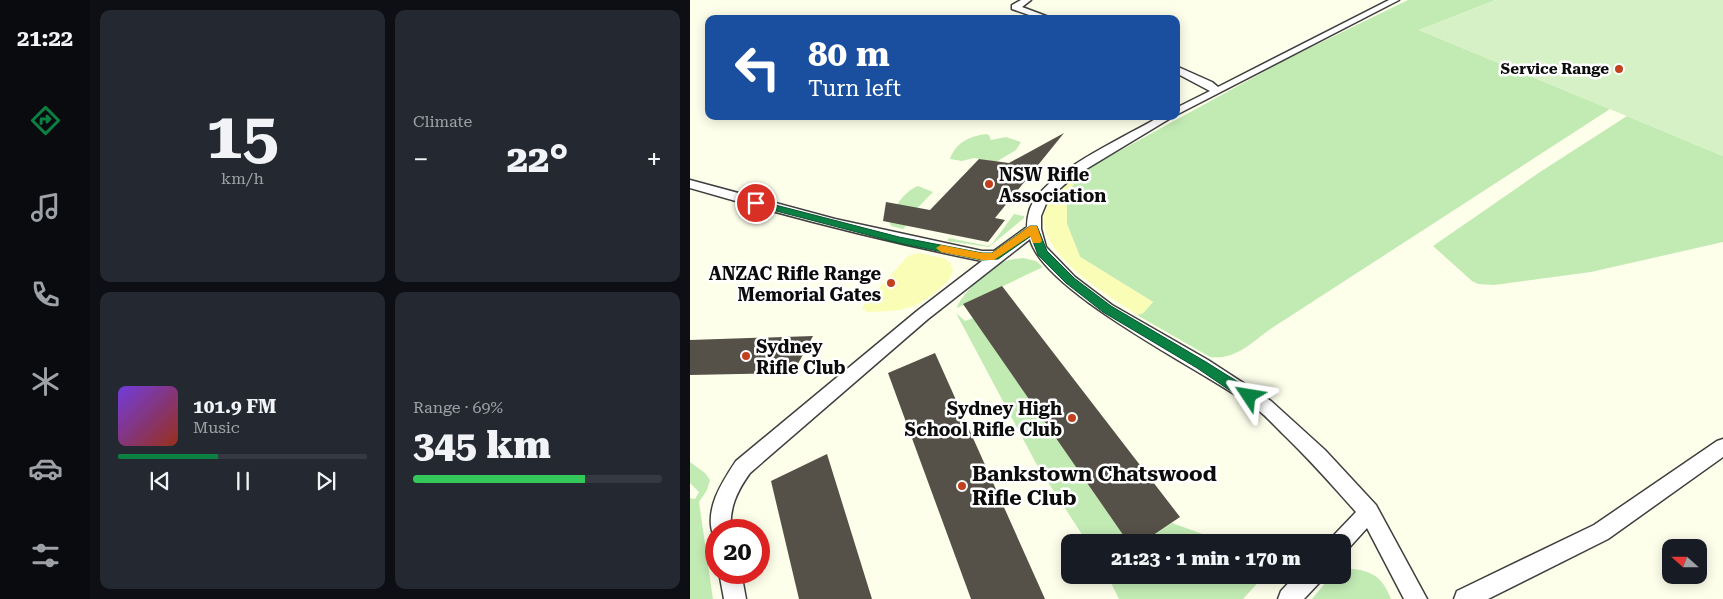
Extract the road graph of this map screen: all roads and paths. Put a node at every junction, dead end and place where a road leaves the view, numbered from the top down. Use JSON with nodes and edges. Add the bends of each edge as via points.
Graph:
{"nodes":[{"id":1,"x":1027,"y":0,"type":"edge"},
{"id":2,"x":1395,"y":0,"type":"edge"},
{"id":3,"x":1038,"y":15,"type":"edge"},
{"id":4,"x":1180,"y":71,"type":"edge"},
{"id":5,"x":1217,"y":91,"type":"junction"},
{"id":6,"x":1180,"y":110,"type":"edge"},
{"id":7,"x":1162,"y":120,"type":"edge"},
{"id":8,"x":690,"y":184,"type":"edge"},
{"id":9,"x":1034,"y":229,"type":"junction"},
{"id":10,"x":994,"y":256,"type":"junction"},
{"id":11,"x":1723,"y":447,"type":"edge"},
{"id":12,"x":1369,"y":512,"type":"junction"},
{"id":13,"x":719,"y":519,"type":"edge"},
{"id":14,"x":1348,"y":534,"type":"edge"},
{"id":15,"x":732,"y":584,"type":"edge"},
{"id":16,"x":1303,"y":584,"type":"edge"},
{"id":17,"x":735,"y":599,"type":"edge"},
{"id":18,"x":1289,"y":599,"type":"edge"},
{"id":19,"x":1416,"y":599,"type":"edge"},
{"id":20,"x":1465,"y":599,"type":"edge"}],
"edges":[{"from":1,"to":3,"type":"lane","via":[[1015,7]]},
{"from":2,"to":5,"type":"lane"},
{"from":4,"to":5,"type":"lane"},
{"from":5,"to":6,"type":"lane"},
{"from":7,"to":9,"type":"lane","via":[[1058,182],[1038,205]]},
{"from":8,"to":10,"type":"lane","via":[[899,240]]},
{"from":9,"to":10,"type":"lane"},
{"from":9,"to":12,"type":"lane","via":[[1042,253],[1070,281],[1107,309],[1265,406],[1318,456]]},
{"from":10,"to":13,"type":"lane","via":[[743,467],[729,486]]},
{"from":11,"to":20,"type":"lane","via":[[1602,532]]},
{"from":12,"to":14,"type":"lane"},
{"from":12,"to":19,"type":"lane"},
{"from":15,"to":17,"type":"lane"},
{"from":16,"to":18,"type":"lane"}]}
